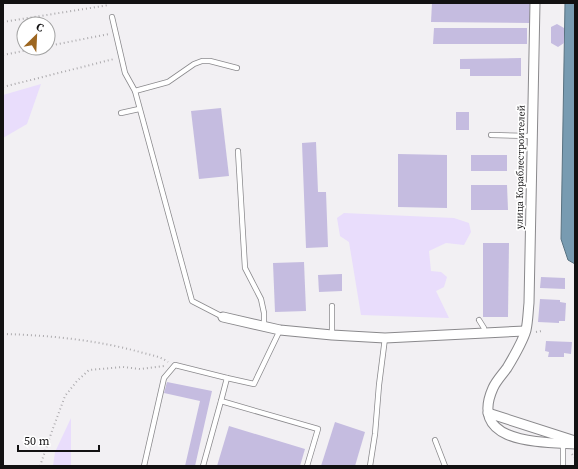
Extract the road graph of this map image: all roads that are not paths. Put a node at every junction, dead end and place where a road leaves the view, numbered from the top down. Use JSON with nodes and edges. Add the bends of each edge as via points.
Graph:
{"nodes":[{"id":1,"x":535,"y":3,"type":"edge"},
{"id":2,"x":112,"y":17,"type":"dead end"},
{"id":3,"x":237,"y":68,"type":"dead end"},
{"id":4,"x":135,"y":91,"type":"junction"},
{"id":5,"x":139,"y":109,"type":"junction"},
{"id":6,"x":121,"y":113,"type":"dead end"},
{"id":7,"x":491,"y":135,"type":"dead end"},
{"id":8,"x":532,"y":136,"type":"junction"},
{"id":9,"x":238,"y":151,"type":"dead end"},
{"id":10,"x":332,"y":306,"type":"dead end"},
{"id":11,"x":223,"y":317,"type":"joint"},
{"id":12,"x":479,"y":320,"type":"dead end"},
{"id":13,"x":264,"y":327,"type":"junction"},
{"id":14,"x":280,"y":330,"type":"junction"},
{"id":15,"x":526,"y":331,"type":"junction"},
{"id":16,"x":484,"y":333,"type":"junction"},
{"id":17,"x":332,"y":335,"type":"junction"},
{"id":18,"x":385,"y":338,"type":"junction"},
{"id":19,"x":227,"y":378,"type":"junction"},
{"id":20,"x":221,"y":401,"type":"junction"},
{"id":21,"x":488,"y":413,"type":"junction"},
{"id":22,"x":435,"y":440,"type":"dead end"},
{"id":23,"x":575,"y":441,"type":"edge"},
{"id":24,"x":563,"y":444,"type":"junction"},
{"id":25,"x":575,"y":444,"type":"edge"},
{"id":26,"x":144,"y":466,"type":"edge"},
{"id":27,"x":204,"y":466,"type":"edge"},
{"id":28,"x":307,"y":466,"type":"edge"},
{"id":29,"x":370,"y":466,"type":"edge"},
{"id":30,"x":445,"y":466,"type":"edge"},
{"id":31,"x":563,"y":466,"type":"edge"}],
"edges":[{"from":1,"to":8,"type":"street","name":"улица Кораблестроителей"},
{"from":2,"to":4,"type":"lane","via":[[125,73]]},
{"from":3,"to":4,"type":"lane","via":[[202,61],[168,82]]},
{"from":4,"to":5,"type":"lane"},
{"from":5,"to":6,"type":"lane"},
{"from":5,"to":11,"type":"lane","via":[[192,301]]},
{"from":7,"to":8,"type":"lane"},
{"from":8,"to":15,"type":"street","name":"улица Кораблестроителей"},
{"from":9,"to":13,"type":"lane","via":[[245,268],[261,299]]},
{"from":10,"to":17,"type":"lane"},
{"from":11,"to":13,"type":"street"},
{"from":12,"to":16,"type":"lane"},
{"from":13,"to":14,"type":"street"},
{"from":14,"to":17,"type":"street"},
{"from":14,"to":19,"type":"lane","via":[[254,384]]},
{"from":15,"to":16,"type":"street"},
{"from":15,"to":21,"type":"street","via":[[507,368],[493,388]]},
{"from":16,"to":18,"type":"street"},
{"from":17,"to":18,"type":"street"},
{"from":18,"to":29,"type":"lane"},
{"from":19,"to":20,"type":"lane"},
{"from":19,"to":26,"type":"lane","via":[[175,365],[164,378]]},
{"from":20,"to":27,"type":"lane"},
{"from":20,"to":28,"type":"lane","via":[[318,429]]},
{"from":21,"to":23,"type":"street"},
{"from":21,"to":24,"type":"street","via":[[496,430],[514,438]]},
{"from":22,"to":30,"type":"lane"},
{"from":24,"to":25,"type":"street"},
{"from":24,"to":31,"type":"lane"}]}
